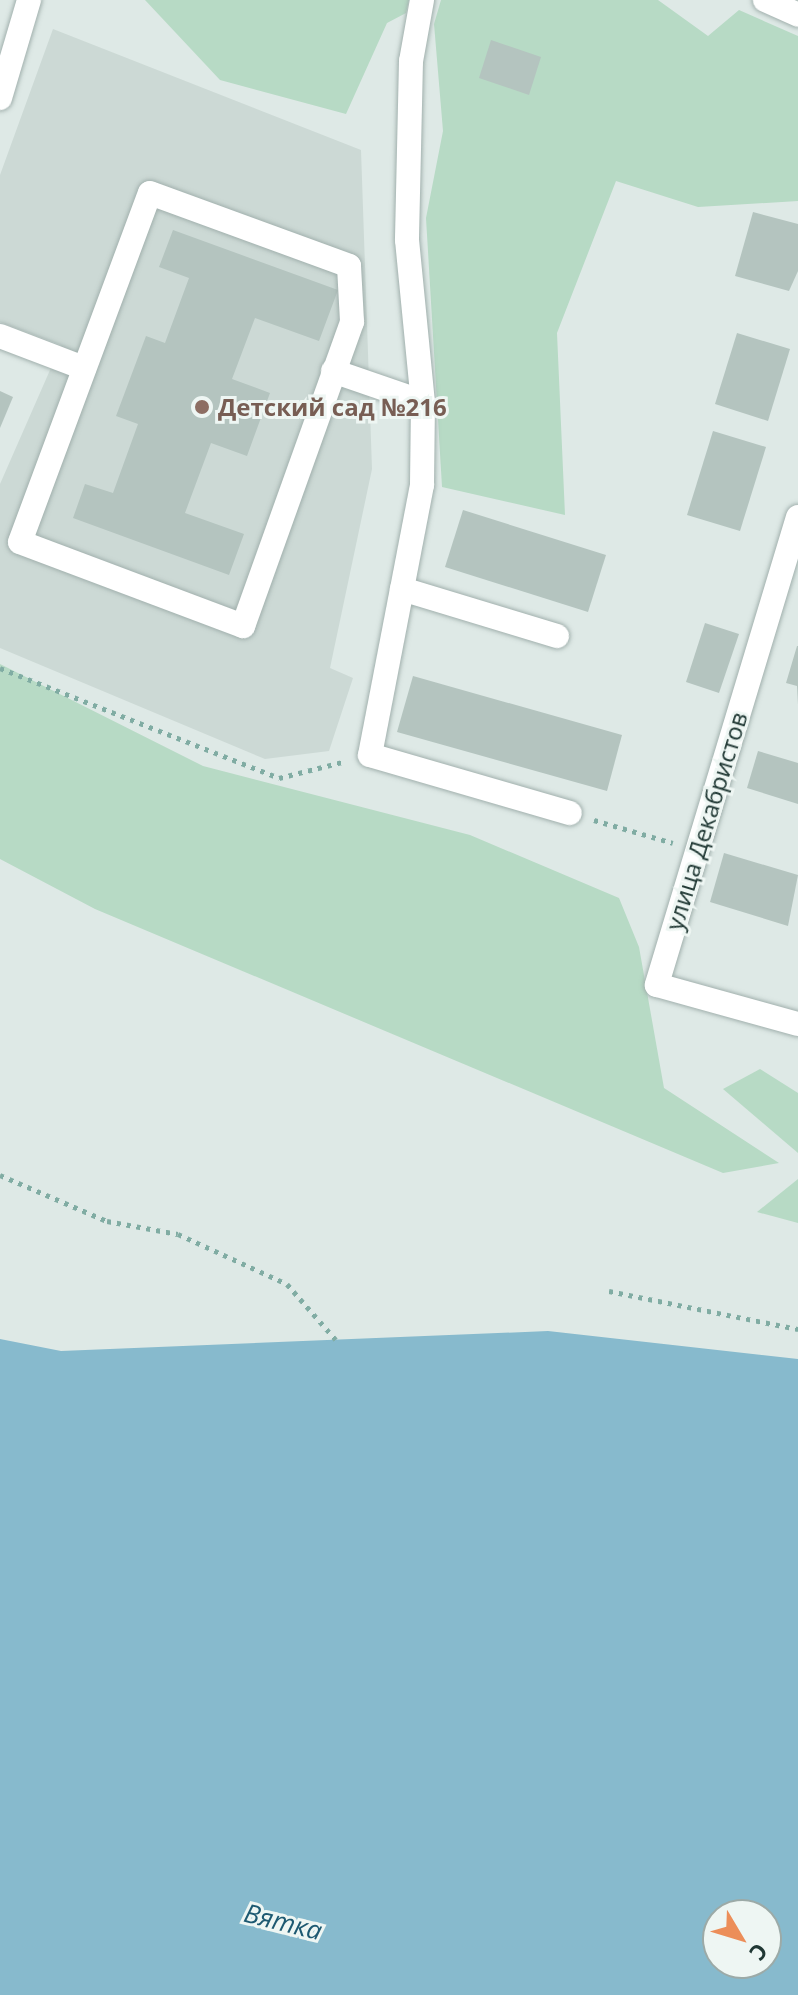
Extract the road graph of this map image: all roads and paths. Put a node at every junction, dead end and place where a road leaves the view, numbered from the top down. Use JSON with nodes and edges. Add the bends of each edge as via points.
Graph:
{"nodes":[{"id":1,"x":29,"y":0,"type":"edge"},
{"id":2,"x":422,"y":0,"type":"edge"},
{"id":3,"x":765,"y":0,"type":"edge"},
{"id":4,"x":798,"y":15,"type":"edge"},
{"id":5,"x":0,"y":98,"type":"edge"},
{"id":6,"x":0,"y":336,"type":"edge"},
{"id":7,"x":84,"y":368,"type":"junction"},
{"id":8,"x":333,"y":371,"type":"junction"},
{"id":9,"x":423,"y":402,"type":"junction"},
{"id":10,"x":798,"y":517,"type":"edge"},
{"id":11,"x":402,"y":589,"type":"junction"},
{"id":12,"x":557,"y":636,"type":"dead end"},
{"id":13,"x":0,"y":668,"type":"edge"},
{"id":14,"x":370,"y":755,"type":"junction"},
{"id":15,"x":570,"y":813,"type":"joint"},
{"id":16,"x":697,"y":851,"type":"junction"},
{"id":17,"x":798,"y":1024,"type":"edge"},
{"id":18,"x":0,"y":1175,"type":"edge"},
{"id":19,"x":609,"y":1291,"type":"dead end"},
{"id":20,"x":798,"y":1329,"type":"edge"},
{"id":21,"x":336,"y":1340,"type":"dead end"}],
"edges":[{"from":1,"to":5,"type":"street"},
{"from":2,"to":9,"type":"street","via":[[411,61],[407,240]]},
{"from":3,"to":4,"type":"street"},
{"from":6,"to":7,"type":"street"},
{"from":7,"to":8,"type":"street","via":[[150,193],[349,266],[352,322]]},
{"from":7,"to":8,"type":"street","via":[[20,542],[243,626]]},
{"from":8,"to":9,"type":"street"},
{"from":9,"to":11,"type":"street","via":[[422,485]]},
{"from":10,"to":16,"type":"street","name":"улица Декабристов"},
{"from":11,"to":12,"type":"street"},
{"from":11,"to":14,"type":"street"},
{"from":13,"to":14,"type":"path","via":[[279,778]]},
{"from":14,"to":15,"type":"street"},
{"from":15,"to":16,"type":"path"},
{"from":16,"to":17,"type":"street","name":"улица Декабристов","via":[[657,985]]},
{"from":18,"to":21,"type":"path","via":[[107,1221],[178,1234],[287,1284]]},
{"from":19,"to":20,"type":"path"}]}
